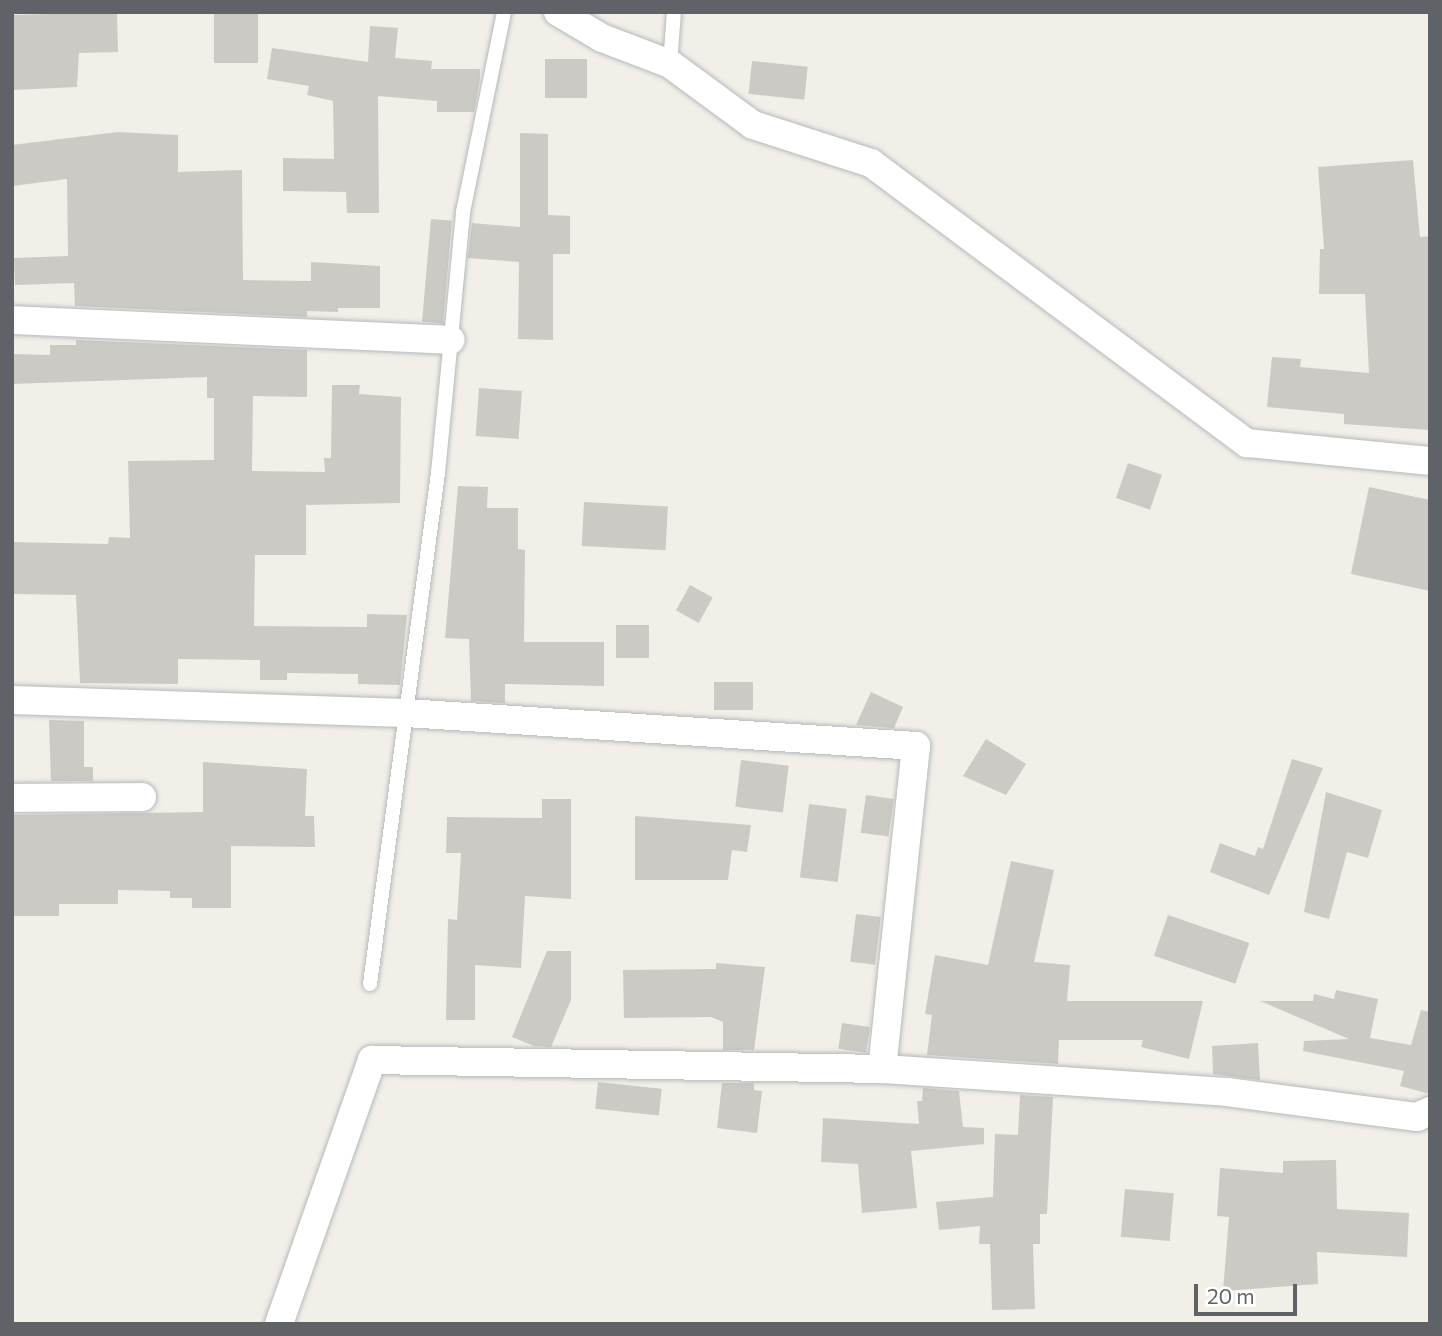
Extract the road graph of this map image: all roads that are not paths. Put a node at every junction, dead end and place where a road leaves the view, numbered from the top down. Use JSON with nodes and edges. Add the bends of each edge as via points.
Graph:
{"nodes":[{"id":1,"x":504,"y":12,"type":"edge"},
{"id":2,"x":558,"y":12,"type":"edge"},
{"id":3,"x":674,"y":12,"type":"edge"},
{"id":4,"x":670,"y":64,"type":"junction"},
{"id":5,"x":12,"y":320,"type":"edge"},
{"id":6,"x":451,"y":340,"type":"junction"},
{"id":7,"x":1430,"y":461,"type":"edge"},
{"id":8,"x":12,"y":700,"type":"edge"},
{"id":9,"x":406,"y":713,"type":"junction"},
{"id":10,"x":142,"y":797,"type":"dead end"},
{"id":11,"x":12,"y":798,"type":"edge"},
{"id":12,"x":370,"y":984,"type":"dead end"},
{"id":13,"x":882,"y":1069,"type":"junction"},
{"id":14,"x":1430,"y":1111,"type":"edge"},
{"id":15,"x":279,"y":1324,"type":"edge"}],
"edges":[{"from":1,"to":6,"type":"lane","via":[[463,212]]},
{"from":2,"to":4,"type":"street","via":[[602,38]]},
{"from":3,"to":4,"type":"lane"},
{"from":4,"to":7,"type":"street","via":[[753,125],[871,163],[1247,443]]},
{"from":5,"to":6,"type":"street"},
{"from":6,"to":9,"type":"lane"},
{"from":8,"to":9,"type":"street"},
{"from":9,"to":12,"type":"lane"},
{"from":9,"to":13,"type":"street","via":[[916,746]]},
{"from":10,"to":11,"type":"street"},
{"from":13,"to":14,"type":"street","via":[[1227,1092],[1417,1117]]},
{"from":13,"to":15,"type":"street","via":[[372,1060]]}]}
